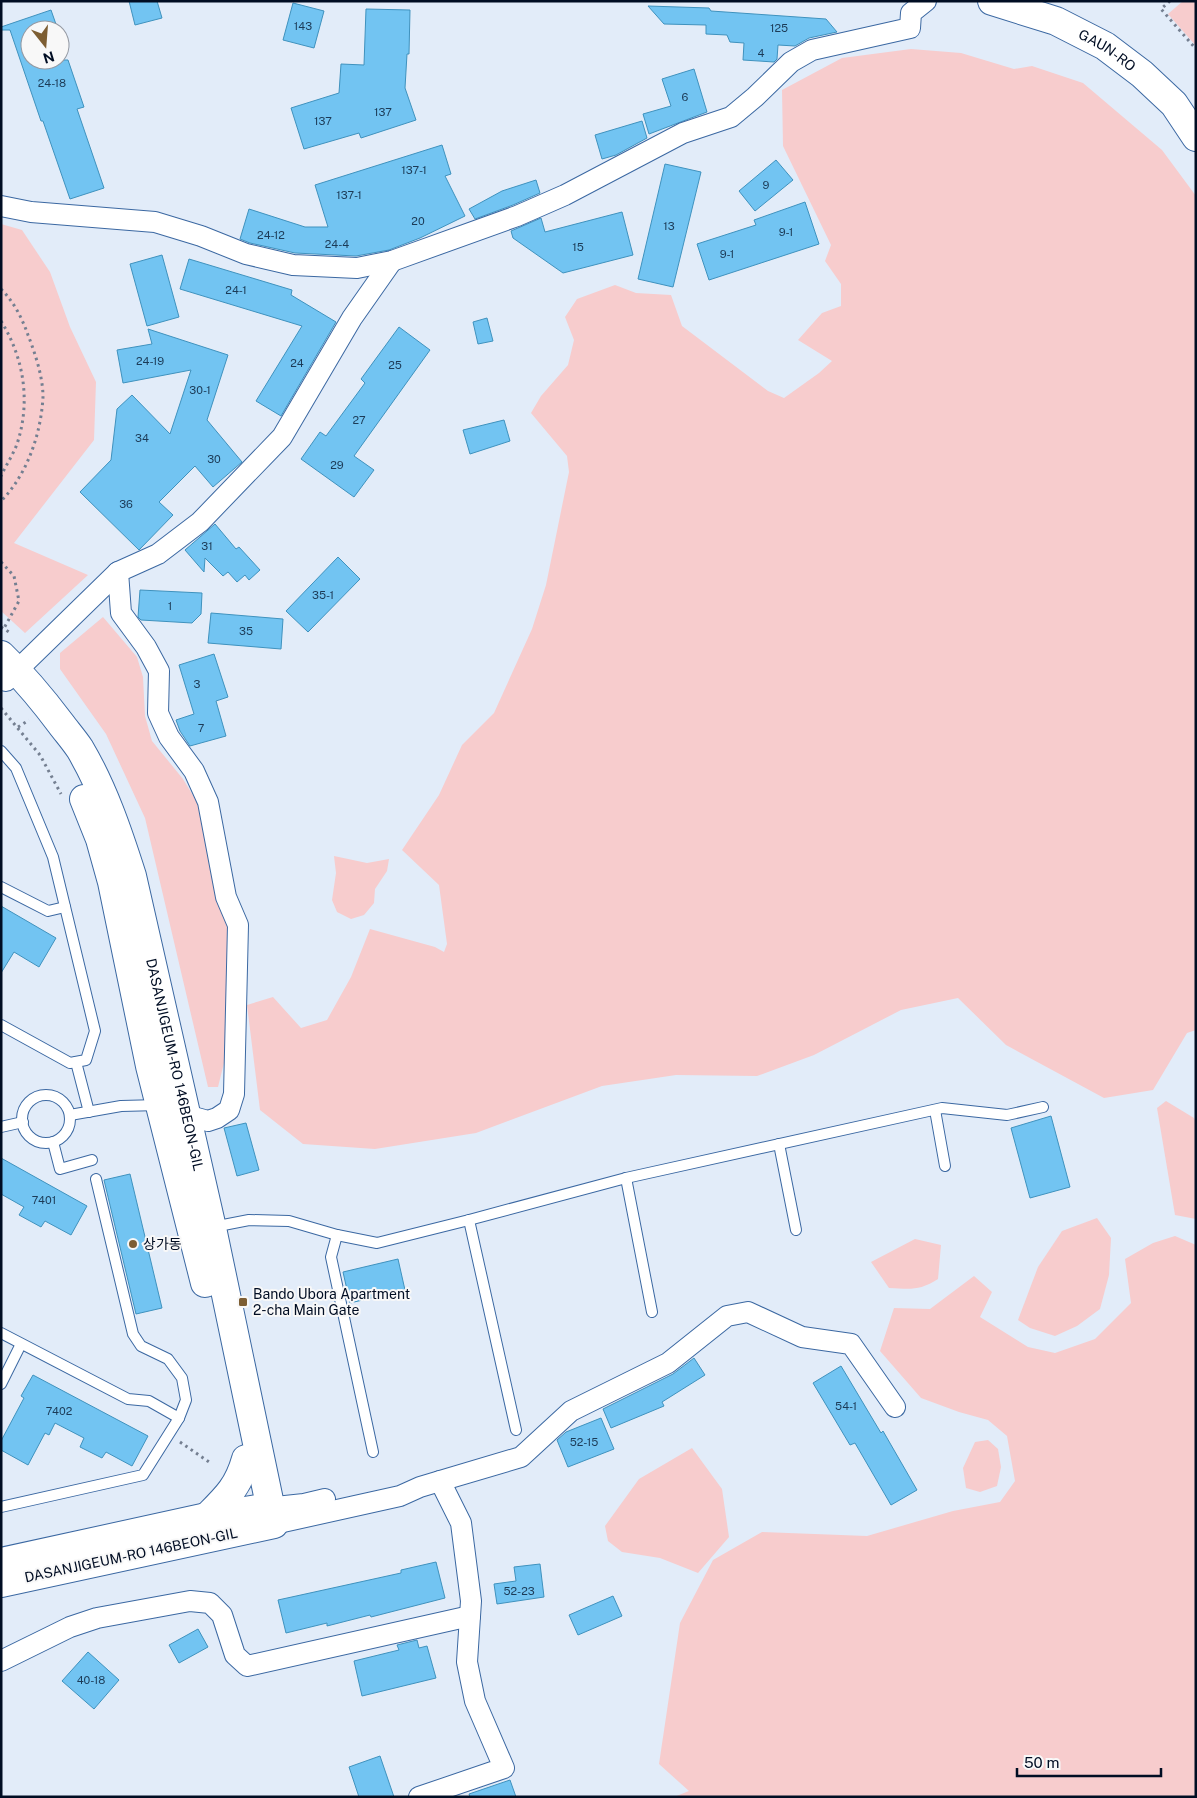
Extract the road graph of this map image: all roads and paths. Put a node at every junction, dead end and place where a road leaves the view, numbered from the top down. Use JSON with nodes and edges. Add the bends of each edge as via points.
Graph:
{"nodes":[{"id":1,"x":926,"y":1,"type":"edge"},
{"id":2,"x":992,"y":1,"type":"edge"},
{"id":3,"x":1170,"y":1,"type":"edge"},
{"id":4,"x":1196,"y":49,"type":"edge"},
{"id":5,"x":1194,"y":131,"type":"edge"},
{"id":6,"x":1,"y":206,"type":"edge"},
{"id":7,"x":392,"y":261,"type":"junction"},
{"id":8,"x":1,"y":289,"type":"edge"},
{"id":9,"x":1,"y":321,"type":"edge"},
{"id":10,"x":1,"y":476,"type":"edge"},
{"id":11,"x":1,"y":501,"type":"edge"},
{"id":12,"x":1,"y":562,"type":"edge"},
{"id":13,"x":118,"y":572,"type":"junction"},
{"id":14,"x":1,"y":632,"type":"edge"},
{"id":15,"x":6,"y":671,"type":"edge"},
{"id":16,"x":1,"y":708,"type":"edge"},
{"id":17,"x":27,"y":721,"type":"dead end"},
{"id":18,"x":18,"y":727,"type":"junction"},
{"id":19,"x":1,"y":752,"type":"edge"},
{"id":20,"x":63,"y":798,"type":"dead end"},
{"id":21,"x":1,"y":887,"type":"edge"},
{"id":22,"x":66,"y":907,"type":"junction"},
{"id":23,"x":1,"y":1025,"type":"edge"},
{"id":24,"x":76,"y":1062,"type":"junction"},
{"id":25,"x":1043,"y":1107,"type":"dead end"},
{"id":26,"x":173,"y":1110,"type":"junction"},
{"id":27,"x":935,"y":1110,"type":"junction"},
{"id":28,"x":89,"y":1112,"type":"junction"},
{"id":29,"x":70,"y":1115,"type":"junction"},
{"id":30,"x":23,"y":1122,"type":"junction"},
{"id":31,"x":1,"y":1127,"type":"edge"},
{"id":32,"x":53,"y":1142,"type":"junction"},
{"id":33,"x":779,"y":1144,"type":"junction"},
{"id":34,"x":92,"y":1160,"type":"dead end"},
{"id":35,"x":945,"y":1166,"type":"dead end"},
{"id":36,"x":626,"y":1178,"type":"junction"},
{"id":37,"x":96,"y":1179,"type":"dead end"},
{"id":38,"x":469,"y":1220,"type":"junction"},
{"id":39,"x":212,"y":1228,"type":"junction"},
{"id":40,"x":796,"y":1230,"type":"dead end"},
{"id":41,"x":337,"y":1236,"type":"junction"},
{"id":42,"x":652,"y":1312,"type":"dead end"},
{"id":43,"x":1,"y":1333,"type":"edge"},
{"id":44,"x":22,"y":1344,"type":"junction"},
{"id":45,"x":1,"y":1384,"type":"edge"},
{"id":46,"x":895,"y":1407,"type":"dead end"},
{"id":47,"x":179,"y":1418,"type":"junction"},
{"id":48,"x":516,"y":1430,"type":"dead end"},
{"id":49,"x":169,"y":1435,"type":"junction"},
{"id":50,"x":373,"y":1452,"type":"dead end"},
{"id":51,"x":246,"y":1459,"type":"junction"},
{"id":52,"x":212,"y":1464,"type":"dead end"},
{"id":53,"x":440,"y":1481,"type":"junction"},
{"id":54,"x":1,"y":1507,"type":"edge"},
{"id":55,"x":207,"y":1517,"type":"junction"},
{"id":56,"x":266,"y":1517,"type":"junction"},
{"id":57,"x":1,"y":1562,"type":"edge"},
{"id":58,"x":1,"y":1584,"type":"edge"},
{"id":59,"x":470,"y":1616,"type":"junction"},
{"id":60,"x":1,"y":1661,"type":"edge"},
{"id":61,"x":419,"y":1797,"type":"edge"}],
"edges":[{"from":1,"to":7,"type":"street","via":[[911,13],[910,28],[812,50],[791,62],[731,117],[684,133],[565,195],[525,212]]},
{"from":2,"to":5,"type":"street","name":"GAUN-RO","via":[[1056,21],[1105,46],[1174,104]]},
{"from":3,"to":4,"type":"path","via":[[1162,9]]},
{"from":6,"to":7,"type":"street","via":[[31,212],[155,222],[246,254],[293,265],[357,268]]},
{"from":7,"to":13,"type":"street","via":[[352,318],[282,437],[200,522],[158,554]]},
{"from":8,"to":11,"type":"path","via":[[21,317],[36,357],[43,396],[28,463]]},
{"from":9,"to":10,"type":"path","via":[[19,361],[25,394],[17,445]]},
{"from":12,"to":14,"type":"path","via":[[14,576],[19,601]]},
{"from":13,"to":15,"type":"street"},
{"from":13,"to":26,"type":"street","via":[[121,613],[159,671],[158,712],[169,737],[194,771],[208,802],[226,897],[238,925],[234,1094],[229,1110],[208,1121]]},
{"from":15,"to":26,"type":"street","name":"DASANJIGEUM-RO 146BEON-GIL","via":[[47,705],[79,748],[118,833],[132,876]]},
{"from":16,"to":18,"type":"path"},
{"from":17,"to":18,"type":"path"},
{"from":18,"to":20,"type":"path","via":[[40,755]]},
{"from":19,"to":22,"type":"lane","via":[[16,768],[53,857]]},
{"from":21,"to":22,"type":"lane","via":[[48,911]]},
{"from":22,"to":24,"type":"lane","via":[[95,1030],[86,1060]]},
{"from":23,"to":24,"type":"lane","via":[[70,1063]]},
{"from":24,"to":28,"type":"lane"},
{"from":25,"to":27,"type":"lane","via":[[1007,1115]]},
{"from":26,"to":28,"type":"lane","via":[[121,1106]]},
{"from":26,"to":39,"type":"street","name":"DASANJIGEUM-RO 146BEON-GIL"},
{"from":26,"to":51,"type":"street","name":"DASANJIGEUM-RO 146BEON-GIL","via":[[197,1250]]},
{"from":27,"to":33,"type":"lane"},
{"from":27,"to":35,"type":"lane"},
{"from":28,"to":29,"type":"lane"},
{"from":29,"to":30,"type":"lane","via":[[66,1105],[46,1095],[34,1098],[26,1106]]},
{"from":29,"to":32,"type":"lane","via":[[69,1127],[63,1137]]},
{"from":30,"to":31,"type":"lane"},
{"from":30,"to":32,"type":"lane","via":[[31,1138],[41,1143]]},
{"from":32,"to":34,"type":"lane","via":[[60,1169]]},
{"from":33,"to":36,"type":"lane"},
{"from":33,"to":40,"type":"lane"},
{"from":36,"to":38,"type":"lane"},
{"from":36,"to":42,"type":"lane"},
{"from":37,"to":47,"type":"lane","via":[[133,1334],[141,1346],[168,1359],[182,1378],[186,1400]]},
{"from":38,"to":41,"type":"lane","via":[[377,1243]]},
{"from":38,"to":48,"type":"lane"},
{"from":39,"to":41,"type":"lane","via":[[249,1220],[288,1222]]},
{"from":39,"to":56,"type":"street","name":"DASANJIGEUM-RO 146BEON-GIL"},
{"from":41,"to":50,"type":"lane","via":[[331,1257]]},
{"from":43,"to":44,"type":"lane"},
{"from":44,"to":45,"type":"lane"},
{"from":44,"to":47,"type":"lane","via":[[128,1399],[149,1401]]},
{"from":46,"to":53,"type":"street","name":"DASANJIGEUM-RO 146BEON-GIL","via":[[851,1344],[802,1337],[748,1312],[728,1316],[668,1363],[571,1411],[522,1457]]},
{"from":47,"to":49,"type":"lane"},
{"from":49,"to":52,"type":"path"},
{"from":49,"to":54,"type":"lane","via":[[144,1475]]},
{"from":51,"to":55,"type":"street","via":[[241,1477],[230,1494]]},
{"from":51,"to":56,"type":"street","name":"DASANJIGEUM-RO 146BEON-GIL"},
{"from":53,"to":56,"type":"street","name":"DASANJIGEUM-RO 146BEON-GIL","via":[[400,1496]]},
{"from":53,"to":59,"type":"street","via":[[461,1523],[472,1601]]},
{"from":55,"to":56,"type":"street","name":"DASANJIGEUM-RO 146BEON-GIL"},
{"from":55,"to":57,"type":"street","name":"DASANJIGEUM-RO 146BEON-GIL"},
{"from":56,"to":58,"type":"street","name":"DASANJIGEUM-RO 146BEON-GIL"},
{"from":59,"to":60,"type":"street","via":[[247,1666],[235,1655],[222,1615],[210,1603],[190,1601],[97,1618],[70,1627]]},
{"from":59,"to":61,"type":"street","via":[[467,1662],[474,1701],[504,1768]]}]}
